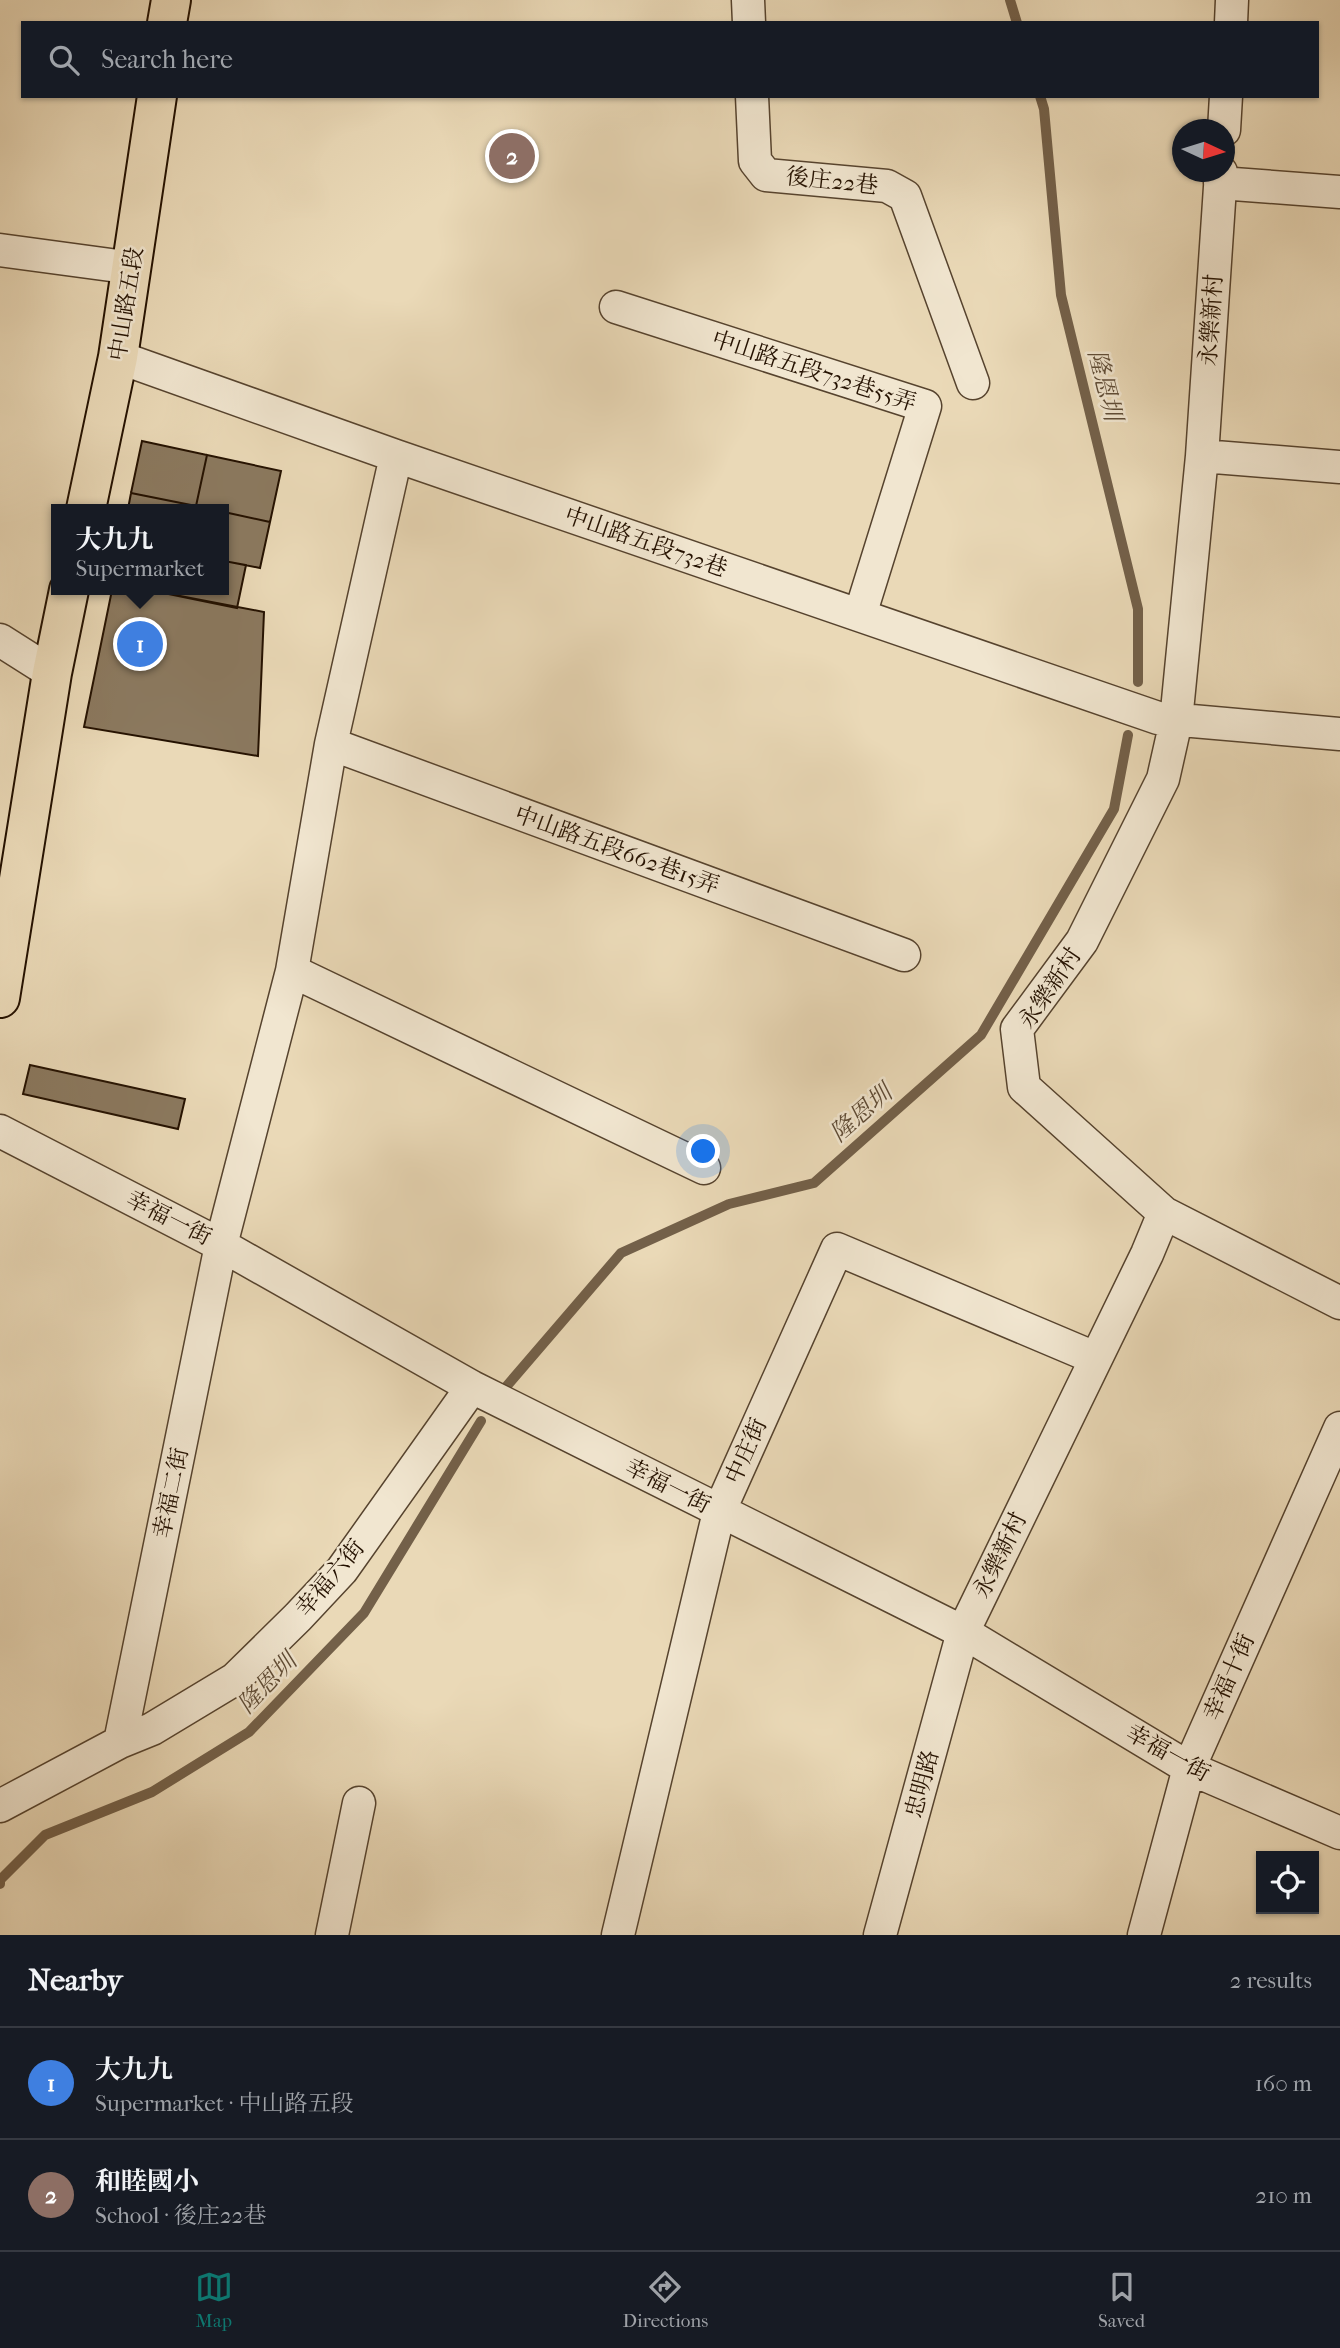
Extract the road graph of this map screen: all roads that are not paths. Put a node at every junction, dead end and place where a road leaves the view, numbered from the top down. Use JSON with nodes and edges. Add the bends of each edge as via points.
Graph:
{"nodes":[{"id":1,"x":171,"y":0,"type":"edge"},
{"id":2,"x":748,"y":0,"type":"edge"},
{"id":3,"x":1232,"y":0,"type":"edge"},
{"id":4,"x":167,"y":21,"type":"edge"},
{"id":5,"x":749,"y":21,"type":"edge"},
{"id":6,"x":1231,"y":21,"type":"edge"},
{"id":7,"x":157,"y":98,"type":"edge"},
{"id":8,"x":752,"y":98,"type":"edge"},
{"id":9,"x":1226,"y":98,"type":"edge"},
{"id":10,"x":1225,"y":119,"type":"edge"},
{"id":11,"x":1235,"y":179,"type":"edge"},
{"id":12,"x":1221,"y":182,"type":"edge"},
{"id":13,"x":1340,"y":191,"type":"edge"},
{"id":14,"x":0,"y":250,"type":"edge"},
{"id":15,"x":133,"y":268,"type":"junction"},
{"id":16,"x":617,"y":307,"type":"dead end"},
{"id":17,"x":118,"y":357,"type":"junction"},
{"id":18,"x":973,"y":383,"type":"dead end"},
{"id":19,"x":396,"y":456,"type":"junction"},
{"id":20,"x":1202,"y":456,"type":"junction"},
{"id":21,"x":1340,"y":467,"type":"edge"},
{"id":22,"x":87,"y":504,"type":"edge"},
{"id":23,"x":68,"y":595,"type":"edge"},
{"id":24,"x":860,"y":615,"type":"junction"},
{"id":25,"x":0,"y":640,"type":"edge"},
{"id":26,"x":52,"y":673,"type":"junction"},
{"id":27,"x":1176,"y":721,"type":"junction"},
{"id":28,"x":1340,"y":734,"type":"edge"},
{"id":29,"x":331,"y":744,"type":"junction"},
{"id":30,"x":904,"y":956,"type":"dead end"},
{"id":31,"x":292,"y":971,"type":"junction"},
{"id":32,"x":0,"y":998,"type":"edge"},
{"id":33,"x":0,"y":1131,"type":"edge"},
{"id":34,"x":704,"y":1168,"type":"dead end"},
{"id":35,"x":1164,"y":1213,"type":"junction"},
{"id":36,"x":221,"y":1245,"type":"junction"},
{"id":37,"x":1340,"y":1303,"type":"edge"},
{"id":38,"x":1095,"y":1359,"type":"junction"},
{"id":39,"x":472,"y":1387,"type":"junction"},
{"id":40,"x":1340,"y":1428,"type":"edge"},
{"id":41,"x":719,"y":1512,"type":"junction"},
{"id":42,"x":963,"y":1632,"type":"junction"},
{"id":43,"x":120,"y":1742,"type":"junction"},
{"id":44,"x":1189,"y":1768,"type":"junction"},
{"id":45,"x":359,"y":1803,"type":"dead end"},
{"id":46,"x":0,"y":1806,"type":"edge"},
{"id":47,"x":1340,"y":1833,"type":"edge"},
{"id":48,"x":332,"y":1935,"type":"edge"},
{"id":49,"x":618,"y":1935,"type":"edge"},
{"id":50,"x":880,"y":1935,"type":"edge"},
{"id":51,"x":1144,"y":1935,"type":"edge"}],
"edges":[{"from":1,"to":4,"type":"main road"},
{"from":2,"to":5,"type":"street"},
{"from":3,"to":6,"type":"street"},
{"from":7,"to":15,"type":"main road","name":"中山路五段"},
{"from":8,"to":18,"type":"street","name":"後庄22巷","via":[[755,161],[766,175],[887,186],[905,196]]},
{"from":9,"to":10,"type":"street"},
{"from":11,"to":13,"type":"street","name":"永樂新村"},
{"from":12,"to":20,"type":"street","name":"永樂新村"},
{"from":14,"to":15,"type":"street"},
{"from":15,"to":17,"type":"main road","name":"中山路五段"},
{"from":16,"to":24,"type":"street","name":"中山路五段732巷55弄","via":[[925,406]]},
{"from":17,"to":19,"type":"street","name":"中山路五段732巷"},
{"from":17,"to":22,"type":"main road","name":"中山路五段"},
{"from":19,"to":24,"type":"street","name":"中山路五段732巷"},
{"from":19,"to":29,"type":"street"},
{"from":20,"to":21,"type":"street"},
{"from":20,"to":27,"type":"street","name":"永樂新村"},
{"from":23,"to":26,"type":"main road"},
{"from":24,"to":27,"type":"street","name":"中山路五段732巷"},
{"from":25,"to":26,"type":"street"},
{"from":26,"to":32,"type":"main road"},
{"from":27,"to":28,"type":"street"},
{"from":27,"to":35,"type":"street","name":"永樂新村","via":[[1163,779],[1083,941],[1017,1029],[1024,1087]]},
{"from":29,"to":30,"type":"street","name":"中山路五段662巷15弄"},
{"from":29,"to":31,"type":"street"},
{"from":31,"to":34,"type":"street"},
{"from":31,"to":36,"type":"street"},
{"from":33,"to":36,"type":"street","name":"幸福一街"},
{"from":35,"to":37,"type":"street","name":"永樂新村"},
{"from":35,"to":38,"type":"street","name":"永樂新村"},
{"from":36,"to":39,"type":"street","name":"幸福一街"},
{"from":36,"to":43,"type":"street","name":"幸福二街"},
{"from":38,"to":41,"type":"street","name":"中庄街","via":[[837,1249]]},
{"from":38,"to":42,"type":"street","name":"永樂新村"},
{"from":39,"to":41,"type":"street","name":"幸福一街"},
{"from":39,"to":43,"type":"street","name":"幸福六街","via":[[342,1570],[298,1617],[235,1679],[152,1730]]},
{"from":40,"to":44,"type":"street","name":"幸福十街"},
{"from":41,"to":42,"type":"street","name":"幸福一街"},
{"from":41,"to":49,"type":"street","name":"中庄街"},
{"from":42,"to":44,"type":"street","name":"幸福一街"},
{"from":42,"to":50,"type":"street","name":"忠明路"},
{"from":43,"to":46,"type":"street","name":"幸福六街"},
{"from":44,"to":47,"type":"street","name":"幸福一街"},
{"from":44,"to":51,"type":"street","name":"幸福十街"},
{"from":45,"to":48,"type":"street"}]}
